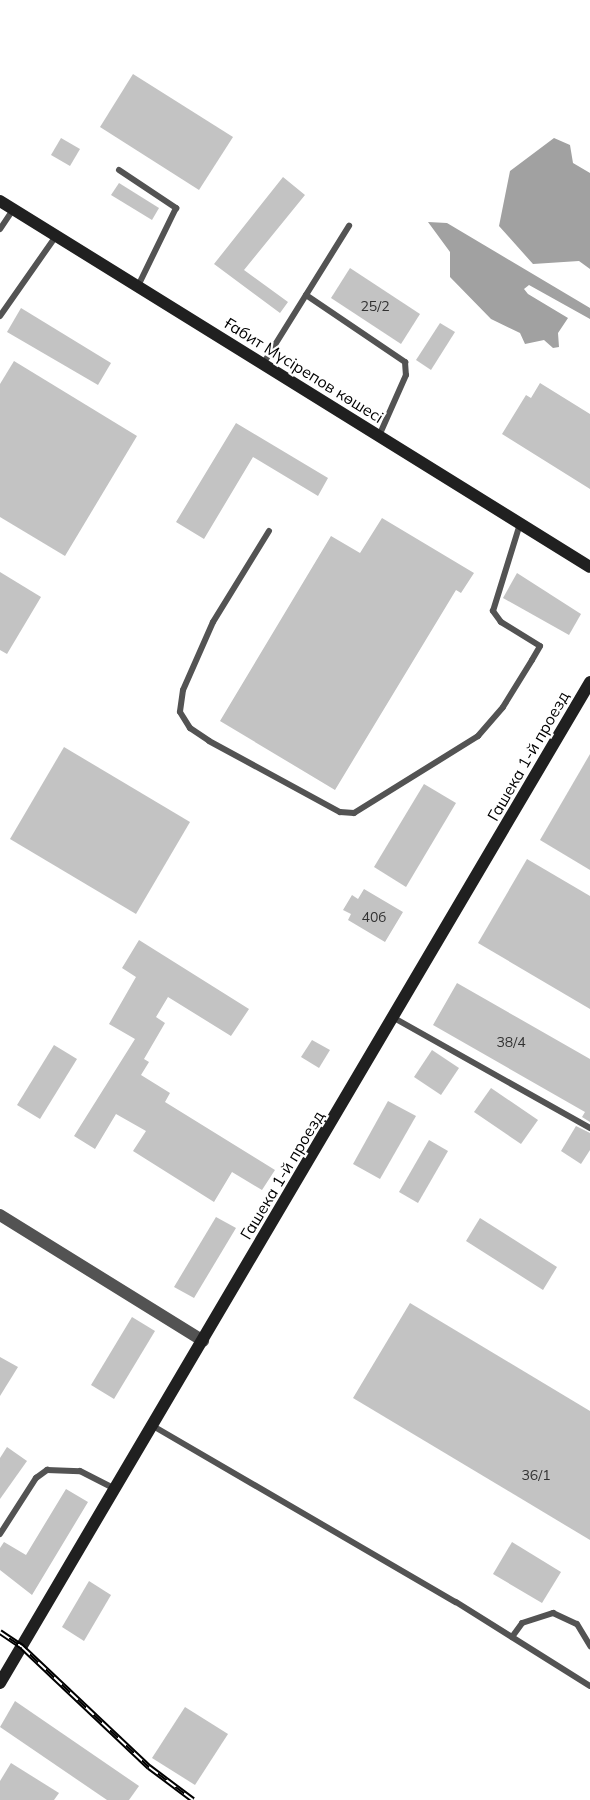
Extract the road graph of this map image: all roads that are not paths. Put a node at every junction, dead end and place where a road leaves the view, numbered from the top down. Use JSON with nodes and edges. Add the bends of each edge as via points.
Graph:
{"nodes":[{"id":1,"x":119,"y":170,"type":"dead end"},
{"id":2,"x":0,"y":201,"type":"edge"},
{"id":3,"x":13,"y":210,"type":"junction"},
{"id":4,"x":349,"y":226,"type":"dead end"},
{"id":5,"x":0,"y":229,"type":"edge"},
{"id":6,"x":57,"y":236,"type":"junction"},
{"id":7,"x":138,"y":286,"type":"junction"},
{"id":8,"x":306,"y":295,"type":"junction"},
{"id":9,"x":0,"y":316,"type":"edge"},
{"id":10,"x":263,"y":364,"type":"junction"},
{"id":11,"x":379,"y":436,"type":"junction"},
{"id":12,"x":520,"y":524,"type":"junction"},
{"id":13,"x":269,"y":531,"type":"dead end"},
{"id":14,"x":590,"y":567,"type":"edge"},
{"id":15,"x":590,"y":682,"type":"edge"},
{"id":16,"x":394,"y":1018,"type":"junction"},
{"id":17,"x":590,"y":1128,"type":"edge"},
{"id":18,"x":0,"y":1215,"type":"edge"},
{"id":19,"x":203,"y":1341,"type":"junction"},
{"id":20,"x":153,"y":1426,"type":"junction"},
{"id":21,"x":115,"y":1490,"type":"junction"},
{"id":22,"x":0,"y":1534,"type":"edge"},
{"id":23,"x":512,"y":1636,"type":"junction"},
{"id":24,"x":590,"y":1646,"type":"edge"},
{"id":25,"x":0,"y":1683,"type":"edge"},
{"id":26,"x":590,"y":1686,"type":"edge"}],
"edges":[{"from":1,"to":7,"type":"lane","via":[[176,208]]},
{"from":2,"to":3,"type":"main road","name":"Ғабит Мүсірепов көшесі"},
{"from":3,"to":5,"type":"lane"},
{"from":3,"to":6,"type":"main road","name":"Ғабит Мүсірепов көшесі"},
{"from":4,"to":8,"type":"lane"},
{"from":6,"to":7,"type":"main road","name":"Ғабит Мүсірепов көшесі"},
{"from":6,"to":9,"type":"lane"},
{"from":7,"to":10,"type":"main road","name":"Ғабит Мүсірепов көшесі"},
{"from":8,"to":10,"type":"lane"},
{"from":8,"to":11,"type":"lane","via":[[405,362],[406,375]]},
{"from":10,"to":11,"type":"main road","name":"Ғабит Мүсірепов көшесі"},
{"from":11,"to":12,"type":"main road","name":"Ғабит Мүсірепов көшесі"},
{"from":12,"to":13,"type":"lane","via":[[493,611],[507,627],[540,646],[532,660],[503,707],[478,736],[354,813],[340,812],[209,741],[190,728],[180,712],[183,690],[213,622]]},
{"from":12,"to":14,"type":"main road","name":"Ғабит Мүсірепов көшесі"},
{"from":15,"to":16,"type":"main road","name":"Гашека 1-й проезд"},
{"from":16,"to":17,"type":"lane"},
{"from":16,"to":19,"type":"main road","name":"Гашека 1-й проезд"},
{"from":18,"to":19,"type":"street"},
{"from":19,"to":20,"type":"main road","name":"Гашека 1-й проезд"},
{"from":20,"to":21,"type":"main road","name":"Гашека 1-й проезд"},
{"from":20,"to":23,"type":"lane"},
{"from":21,"to":22,"type":"lane","via":[[80,1471],[47,1470],[36,1478]]},
{"from":21,"to":25,"type":"main road","name":"Гашека 1-й проезд"},
{"from":23,"to":24,"type":"lane","via":[[522,1623],[553,1614],[577,1624]]},
{"from":23,"to":26,"type":"lane"}]}
